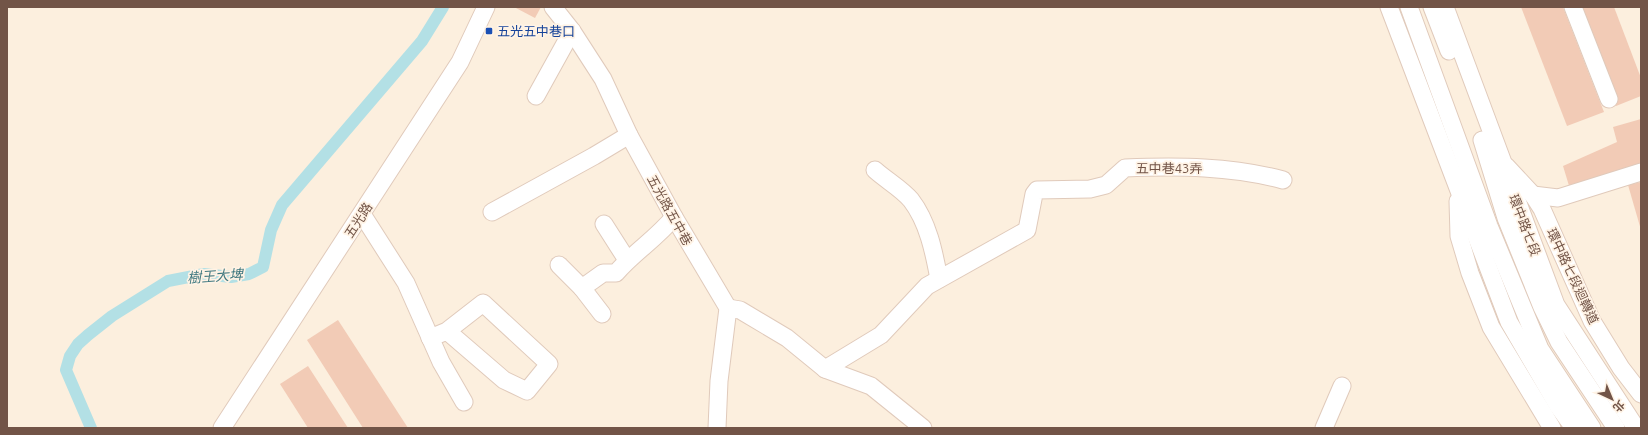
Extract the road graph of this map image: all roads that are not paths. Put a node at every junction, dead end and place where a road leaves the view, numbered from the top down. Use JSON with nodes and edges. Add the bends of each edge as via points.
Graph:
{"nodes":[{"id":1,"x":486,"y":7,"type":"edge"},
{"id":2,"x":553,"y":7,"type":"edge"},
{"id":3,"x":1389,"y":7,"type":"edge"},
{"id":4,"x":1409,"y":7,"type":"edge"},
{"id":5,"x":1432,"y":7,"type":"edge"},
{"id":6,"x":1445,"y":7,"type":"edge"},
{"id":7,"x":1572,"y":7,"type":"edge"},
{"id":8,"x":572,"y":31,"type":"junction"},
{"id":9,"x":536,"y":96,"type":"dead end"},
{"id":10,"x":1609,"y":99,"type":"dead end"},
{"id":11,"x":629,"y":135,"type":"junction"},
{"id":12,"x":1502,"y":162,"type":"junction"},
{"id":13,"x":875,"y":170,"type":"dead end"},
{"id":14,"x":1641,"y":172,"type":"edge"},
{"id":15,"x":1283,"y":180,"type":"dead end"},
{"id":16,"x":1458,"y":187,"type":"junction"},
{"id":17,"x":1533,"y":195,"type":"junction"},
{"id":18,"x":492,"y":212,"type":"dead end"},
{"id":19,"x":362,"y":214,"type":"junction"},
{"id":20,"x":674,"y":217,"type":"junction"},
{"id":21,"x":604,"y":224,"type":"dead end"},
{"id":22,"x":627,"y":260,"type":"junction"},
{"id":23,"x":559,"y":265,"type":"dead end"},
{"id":24,"x":939,"y":279,"type":"junction"},
{"id":25,"x":582,"y":288,"type":"junction"},
{"id":26,"x":728,"y":308,"type":"junction"},
{"id":27,"x":602,"y":314,"type":"dead end"},
{"id":28,"x":447,"y":331,"type":"junction"},
{"id":29,"x":430,"y":338,"type":"junction"},
{"id":30,"x":825,"y":369,"type":"junction"},
{"id":31,"x":1342,"y":386,"type":"dead end"},
{"id":32,"x":1641,"y":394,"type":"edge"},
{"id":33,"x":464,"y":402,"type":"dead end"},
{"id":34,"x":222,"y":428,"type":"edge"},
{"id":35,"x":717,"y":428,"type":"edge"},
{"id":36,"x":923,"y":428,"type":"edge"},
{"id":37,"x":1324,"y":428,"type":"edge"},
{"id":38,"x":1552,"y":428,"type":"edge"},
{"id":39,"x":1574,"y":428,"type":"edge"},
{"id":40,"x":1592,"y":428,"type":"edge"},
{"id":41,"x":1616,"y":428,"type":"edge"},
{"id":42,"x":1636,"y":428,"type":"edge"}],
"edges":[{"from":1,"to":19,"type":"street","name":"五光路","via":[[460,62]]},
{"from":2,"to":8,"type":"street","name":"五光路五中巷"},
{"from":3,"to":16,"type":"street"},
{"from":4,"to":40,"type":"street","via":[[1489,226],[1540,349]]},
{"from":5,"to":41,"type":"street","name":"環中路七段","via":[[1483,144],[1506,218],[1542,307],[1559,342]]},
{"from":6,"to":12,"type":"street","name":"環中路七段"},
{"from":7,"to":10,"type":"street"},
{"from":8,"to":9,"type":"street"},
{"from":8,"to":11,"type":"street","name":"五光路五中巷","via":[[603,79]]},
{"from":11,"to":18,"type":"street"},
{"from":11,"to":20,"type":"street","name":"五光路五中巷"},
{"from":12,"to":17,"type":"street","name":"環中路七段迴轉道"},
{"from":12,"to":42,"type":"street","name":"環中路七段","via":[[1556,305]]},
{"from":13,"to":24,"type":"street","via":[[910,199],[919,213],[935,256]]},
{"from":14,"to":17,"type":"street","via":[[1558,198]]},
{"from":15,"to":24,"type":"street","name":"五中巷43弄","via":[[1256,173],[1209,168],[1125,168],[1106,185],[1090,189],[1037,190],[1027,230]]},
{"from":16,"to":38,"type":"street","via":[[1459,236],[1491,327]]},
{"from":16,"to":39,"type":"street","via":[[1508,322]]},
{"from":17,"to":32,"type":"street","name":"環中路七段迴轉道","via":[[1542,209],[1592,322]]},
{"from":19,"to":29,"type":"street","via":[[406,283]]},
{"from":19,"to":34,"type":"street","name":"五光路"},
{"from":20,"to":22,"type":"street","via":[[661,234]]},
{"from":20,"to":26,"type":"street","name":"五光路五中巷"},
{"from":21,"to":22,"type":"street"},
{"from":22,"to":25,"type":"street","via":[[616,273],[603,273]]},
{"from":23,"to":25,"type":"street"},
{"from":24,"to":30,"type":"street","name":"五中巷43弄","via":[[927,286],[881,335]]},
{"from":25,"to":27,"type":"street"},
{"from":26,"to":30,"type":"street","via":[[740,310],[787,338]]},
{"from":26,"to":35,"type":"street","via":[[719,381]]},
{"from":28,"to":28,"type":"street","via":[[504,380],[527,390],[549,364],[483,303]]},
{"from":28,"to":29,"type":"street"},
{"from":29,"to":33,"type":"street"},
{"from":30,"to":36,"type":"street","via":[[871,386]]},
{"from":31,"to":37,"type":"street"}]}
